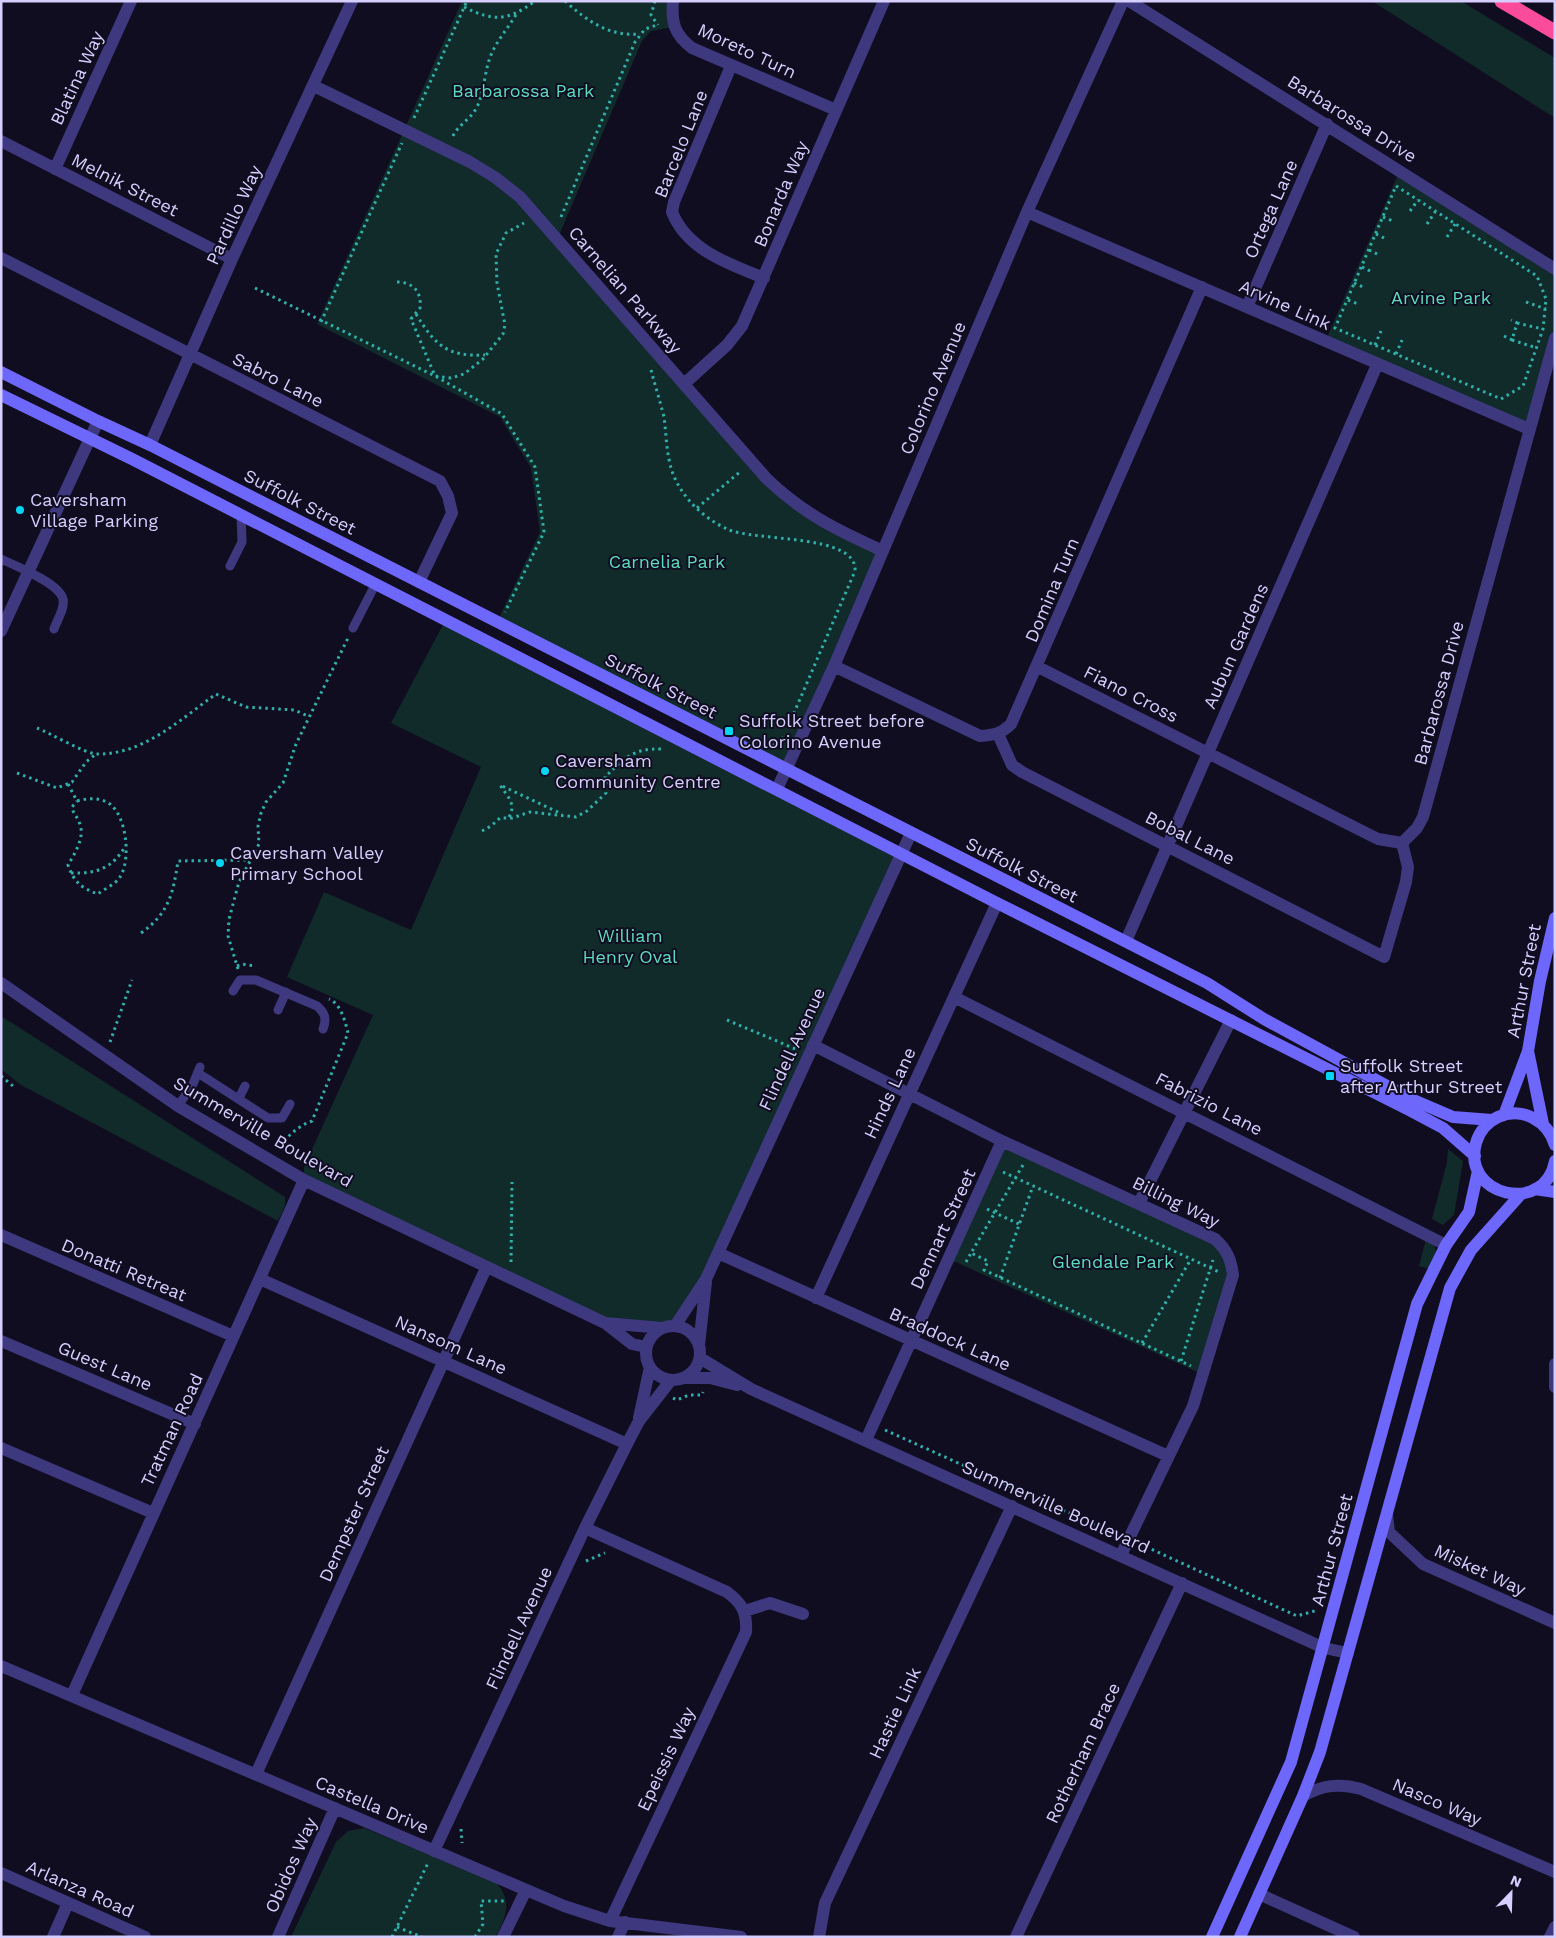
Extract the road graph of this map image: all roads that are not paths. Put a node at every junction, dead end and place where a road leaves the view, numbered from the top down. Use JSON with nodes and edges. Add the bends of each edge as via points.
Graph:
{"nodes":[{"id":1,"x":132,"y":1,"type":"edge"},
{"id":2,"x":352,"y":1,"type":"edge"},
{"id":3,"x":673,"y":1,"type":"edge"},
{"id":4,"x":884,"y":1,"type":"edge"},
{"id":5,"x":1123,"y":1,"type":"edge"},
{"id":6,"x":1129,"y":1,"type":"edge"},
{"id":7,"x":1502,"y":1,"type":"edge"},
{"id":8,"x":1555,"y":32,"type":"edge"},
{"id":9,"x":731,"y":66,"type":"junction"},
{"id":10,"x":314,"y":86,"type":"junction"},
{"id":11,"x":836,"y":110,"type":"junction"},
{"id":12,"x":1327,"y":124,"type":"junction"},
{"id":13,"x":1,"y":141,"type":"edge"},
{"id":14,"x":55,"y":168,"type":"junction"},
{"id":15,"x":1027,"y":212,"type":"junction"},
{"id":16,"x":1,"y":258,"type":"edge"},
{"id":17,"x":232,"y":259,"type":"junction"},
{"id":18,"x":1555,"y":269,"type":"edge"},
{"id":19,"x":764,"y":278,"type":"junction"},
{"id":20,"x":1202,"y":287,"type":"junction"},
{"id":21,"x":1247,"y":307,"type":"junction"},
{"id":22,"x":1555,"y":338,"type":"edge"},
{"id":23,"x":191,"y":356,"type":"junction"},
{"id":24,"x":1377,"y":365,"type":"junction"},
{"id":25,"x":1,"y":372,"type":"edge"},
{"id":26,"x":684,"y":384,"type":"junction"},
{"id":27,"x":1,"y":395,"type":"edge"},
{"id":28,"x":98,"y":422,"type":"junction"},
{"id":29,"x":1529,"y":429,"type":"junction"},
{"id":30,"x":90,"y":440,"type":"junction"},
{"id":31,"x":150,"y":445,"type":"junction"},
{"id":32,"x":241,"y":515,"type":"junction"},
{"id":33,"x":883,"y":551,"type":"junction"},
{"id":34,"x":1,"y":559,"type":"edge"},
{"id":35,"x":230,"y":566,"type":"dead end"},
{"id":36,"x":28,"y":572,"type":"junction"},
{"id":37,"x":419,"y":582,"type":"junction"},
{"id":38,"x":376,"y":583,"type":"junction"},
{"id":39,"x":353,"y":628,"type":"road end"},
{"id":40,"x":54,"y":629,"type":"dead end"},
{"id":41,"x":1,"y":631,"type":"edge"},
{"id":42,"x":834,"y":666,"type":"junction"},
{"id":43,"x":1038,"y":666,"type":"junction"},
{"id":44,"x":998,"y":734,"type":"junction"},
{"id":45,"x":1208,"y":753,"type":"junction"},
{"id":46,"x":786,"y":770,"type":"junction"},
{"id":47,"x":777,"y":789,"type":"junction"},
{"id":48,"x":911,"y":833,"type":"junction"},
{"id":49,"x":1402,"y":843,"type":"junction"},
{"id":50,"x":1168,"y":846,"type":"junction"},
{"id":51,"x":902,"y":852,"type":"junction"},
{"id":52,"x":997,"y":903,"type":"junction"},
{"id":53,"x":1555,"y":918,"type":"edge"},
{"id":54,"x":1126,"y":941,"type":"junction"},
{"id":55,"x":1,"y":983,"type":"edge"},
{"id":56,"x":233,"y":991,"type":"dead end"},
{"id":57,"x":286,"y":992,"type":"junction"},
{"id":58,"x":954,"y":997,"type":"junction"},
{"id":59,"x":278,"y":1010,"type":"dead end"},
{"id":60,"x":1231,"y":1020,"type":"junction"},
{"id":61,"x":323,"y":1029,"type":"dead end"},
{"id":62,"x":813,"y":1046,"type":"junction"},
{"id":63,"x":1528,"y":1051,"type":"junction"},
{"id":64,"x":245,"y":1086,"type":"dead end"},
{"id":65,"x":909,"y":1093,"type":"junction"},
{"id":66,"x":239,"y":1098,"type":"junction"},
{"id":67,"x":290,"y":1104,"type":"dead end"},
{"id":68,"x":178,"y":1106,"type":"junction"},
{"id":69,"x":1184,"y":1111,"type":"junction"},
{"id":70,"x":1504,"y":1114,"type":"junction"},
{"id":71,"x":1492,"y":1120,"type":"junction"},
{"id":72,"x":1543,"y":1124,"type":"junction"},
{"id":73,"x":1002,"y":1141,"type":"junction"},
{"id":74,"x":1555,"y":1145,"type":"edge"},
{"id":75,"x":1475,"y":1156,"type":"junction"},
{"id":76,"x":1555,"y":1161,"type":"edge"},
{"id":77,"x":1478,"y":1171,"type":"junction"},
{"id":78,"x":304,"y":1180,"type":"junction"},
{"id":79,"x":1535,"y":1189,"type":"junction"},
{"id":80,"x":1555,"y":1192,"type":"edge"},
{"id":81,"x":1521,"y":1194,"type":"junction"},
{"id":82,"x":1139,"y":1203,"type":"junction"},
{"id":83,"x":1,"y":1235,"type":"edge"},
{"id":84,"x":1446,"y":1245,"type":"junction"},
{"id":85,"x":718,"y":1253,"type":"junction"},
{"id":86,"x":486,"y":1268,"type":"junction"},
{"id":87,"x":260,"y":1279,"type":"junction"},
{"id":88,"x":706,"y":1279,"type":"junction"},
{"id":89,"x":816,"y":1298,"type":"junction"},
{"id":90,"x":605,"y":1323,"type":"junction"},
{"id":91,"x":669,"y":1327,"type":"junction"},
{"id":92,"x":233,"y":1336,"type":"junction"},
{"id":93,"x":1,"y":1340,"type":"edge"},
{"id":94,"x":912,"y":1341,"type":"junction"},
{"id":95,"x":699,"y":1345,"type":"junction"},
{"id":96,"x":646,"y":1347,"type":"junction"},
{"id":97,"x":700,"y":1358,"type":"junction"},
{"id":98,"x":443,"y":1361,"type":"junction"},
{"id":99,"x":1555,"y":1364,"type":"edge"},
{"id":100,"x":650,"y":1366,"type":"junction"},
{"id":101,"x":684,"y":1378,"type":"junction"},
{"id":102,"x":671,"y":1380,"type":"junction"},
{"id":103,"x":1555,"y":1387,"type":"edge"},
{"id":104,"x":752,"y":1389,"type":"junction"},
{"id":105,"x":639,"y":1421,"type":"junction"},
{"id":106,"x":195,"y":1424,"type":"junction"},
{"id":107,"x":866,"y":1440,"type":"junction"},
{"id":108,"x":627,"y":1444,"type":"junction"},
{"id":109,"x":1,"y":1448,"type":"edge"},
{"id":110,"x":1168,"y":1456,"type":"junction"},
{"id":111,"x":1012,"y":1506,"type":"junction"},
{"id":112,"x":1387,"y":1512,"type":"junction"},
{"id":113,"x":153,"y":1513,"type":"junction"},
{"id":114,"x":585,"y":1528,"type":"junction"},
{"id":115,"x":1121,"y":1555,"type":"junction"},
{"id":116,"x":1182,"y":1583,"type":"junction"},
{"id":117,"x":745,"y":1611,"type":"junction"},
{"id":118,"x":803,"y":1614,"type":"dead end"},
{"id":119,"x":1555,"y":1623,"type":"edge"},
{"id":120,"x":1324,"y":1648,"type":"junction"},
{"id":121,"x":1348,"y":1653,"type":"junction"},
{"id":122,"x":1,"y":1666,"type":"edge"},
{"id":123,"x":72,"y":1695,"type":"junction"},
{"id":124,"x":256,"y":1774,"type":"junction"},
{"id":125,"x":1303,"y":1796,"type":"junction"},
{"id":126,"x":335,"y":1808,"type":"junction"},
{"id":127,"x":434,"y":1851,"type":"junction"},
{"id":128,"x":1555,"y":1872,"type":"edge"},
{"id":129,"x":1,"y":1873,"type":"edge"},
{"id":130,"x":526,"y":1890,"type":"junction"},
{"id":131,"x":1260,"y":1894,"type":"junction"},
{"id":132,"x":68,"y":1903,"type":"junction"},
{"id":133,"x":610,"y":1921,"type":"junction"},
{"id":134,"x":625,"y":1922,"type":"junction"},
{"id":135,"x":1555,"y":1927,"type":"edge"},
{"id":136,"x":53,"y":1937,"type":"edge"},
{"id":137,"x":145,"y":1937,"type":"edge"},
{"id":138,"x":278,"y":1937,"type":"edge"},
{"id":139,"x":503,"y":1937,"type":"edge"},
{"id":140,"x":618,"y":1937,"type":"edge"},
{"id":141,"x":741,"y":1937,"type":"edge"},
{"id":142,"x":819,"y":1937,"type":"edge"},
{"id":143,"x":1016,"y":1937,"type":"edge"},
{"id":144,"x":1212,"y":1937,"type":"edge"},
{"id":145,"x":1240,"y":1937,"type":"edge"},
{"id":146,"x":1354,"y":1937,"type":"edge"},
{"id":147,"x":1550,"y":1937,"type":"edge"}],
"edges":[{"from":1,"to":14,"type":"street","name":"Blatina Way"},
{"from":2,"to":10,"type":"street","name":"Pardillo Way"},
{"from":3,"to":9,"type":"street","name":"Moreto Turn","via":[[673,27],[680,39]]},
{"from":4,"to":11,"type":"street","name":"Bonarda Way"},
{"from":5,"to":15,"type":"street","name":"Colorino Avenue"},
{"from":6,"to":12,"type":"street","name":"Barbarossa Drive"},
{"from":7,"to":8,"type":"highway"},
{"from":9,"to":11,"type":"street","name":"Moreto Turn"},
{"from":9,"to":19,"type":"street","name":"Barcelo Lane","via":[[672,212],[686,233],[712,256]]},
{"from":10,"to":17,"type":"street","name":"Pardillo Way"},
{"from":10,"to":26,"type":"street","name":"Carnelian Parkway","via":[[470,162],[520,197]]},
{"from":11,"to":19,"type":"street","name":"Bonarda Way"},
{"from":12,"to":18,"type":"street","name":"Barbarossa Drive"},
{"from":12,"to":21,"type":"street","name":"Ortega Lane"},
{"from":13,"to":14,"type":"street","name":"Melnik Street"},
{"from":14,"to":17,"type":"street","name":"Melnik Street"},
{"from":15,"to":20,"type":"street","name":"Arvine Link"},
{"from":15,"to":33,"type":"street","name":"Colorino Avenue"},
{"from":16,"to":23,"type":"street","name":"Sabro Lane"},
{"from":17,"to":23,"type":"street","name":"Pardillo Way"},
{"from":19,"to":26,"type":"street","name":"Bonarda Way","via":[[742,326]]},
{"from":20,"to":21,"type":"street","name":"Arvine Link"},
{"from":20,"to":43,"type":"street","name":"Domina Turn"},
{"from":21,"to":24,"type":"street","name":"Arvine Link"},
{"from":22,"to":29,"type":"street","name":"Barbarossa Drive"},
{"from":23,"to":31,"type":"street","name":"Pardillo Way"},
{"from":23,"to":37,"type":"street","name":"Sabro Lane","via":[[440,481],[452,513]]},
{"from":24,"to":29,"type":"street","name":"Arvine Link"},
{"from":24,"to":45,"type":"street","name":"Aubun Gardens"},
{"from":25,"to":28,"type":"street","name":"Suffolk Street"},
{"from":26,"to":33,"type":"street","name":"Carnelian Parkway","via":[[786,497],[826,525]]},
{"from":27,"to":30,"type":"street"},
{"from":28,"to":30,"type":"street"},
{"from":28,"to":31,"type":"street","name":"Suffolk Street"},
{"from":29,"to":49,"type":"street","name":"Barbarossa Drive","via":[[1424,817]]},
{"from":30,"to":32,"type":"street"},
{"from":30,"to":36,"type":"street"},
{"from":31,"to":37,"type":"street","name":"Suffolk Street"},
{"from":32,"to":35,"type":"lane","via":[[242,542]]},
{"from":32,"to":38,"type":"street"},
{"from":33,"to":42,"type":"street","name":"Colorino Avenue"},
{"from":34,"to":36,"type":"lane"},
{"from":36,"to":40,"type":"lane","via":[[53,586],[63,600]]},
{"from":36,"to":41,"type":"street"},
{"from":37,"to":46,"type":"street","name":"Suffolk Street"},
{"from":38,"to":39,"type":"lane"},
{"from":38,"to":47,"type":"street"},
{"from":42,"to":44,"type":"street","via":[[959,728],[980,736]]},
{"from":42,"to":46,"type":"street","name":"Colorino Avenue"},
{"from":43,"to":44,"type":"street","name":"Domina Turn","via":[[1011,724]]},
{"from":43,"to":45,"type":"street","name":"Fiano Cross"},
{"from":44,"to":50,"type":"street","name":"Bobal Lane","via":[[1012,765],[1022,772]]},
{"from":45,"to":49,"type":"street","via":[[1372,836]]},
{"from":45,"to":50,"type":"street","name":"Aubun Gardens"},
{"from":46,"to":47,"type":"street","name":"Colorino Avenue"},
{"from":46,"to":48,"type":"street","name":"Suffolk Street"},
{"from":47,"to":51,"type":"street"},
{"from":48,"to":51,"type":"street","name":"Flindell Avenue"},
{"from":48,"to":54,"type":"street","name":"Suffolk Street"},
{"from":49,"to":50,"type":"street","name":"Bobal Lane","via":[[1408,867],[1406,882],[1384,957]]},
{"from":50,"to":54,"type":"street","name":"Aubun Gardens"},
{"from":51,"to":52,"type":"street"},
{"from":51,"to":62,"type":"street","name":"Flindell Avenue"},
{"from":52,"to":58,"type":"street","name":"Hinds Lane"},
{"from":52,"to":60,"type":"street"},
{"from":53,"to":63,"type":"street","name":"Arthur Street"},
{"from":54,"to":71,"type":"street","name":"Suffolk Street","via":[[1207,983],[1272,1024],[1411,1099],[1453,1117]]},
{"from":55,"to":68,"type":"street","name":"Summerville Boulevard"},
{"from":56,"to":57,"type":"lane","via":[[240,980],[256,980]]},
{"from":57,"to":59,"type":"lane"},
{"from":57,"to":61,"type":"lane","via":[[323,1011],[326,1017]]},
{"from":58,"to":65,"type":"street","name":"Hinds Lane"},
{"from":58,"to":69,"type":"street","name":"Fabrizio Lane"},
{"from":60,"to":69,"type":"street"},
{"from":60,"to":75,"type":"street","via":[[1443,1128]]},
{"from":62,"to":65,"type":"street","name":"Billing Way"},
{"from":62,"to":85,"type":"street","name":"Flindell Avenue"},
{"from":63,"to":70,"type":"street","name":"Arthur Street"},
{"from":63,"to":72,"type":"street","name":"Arthur Street"},
{"from":64,"to":66,"type":"lane"},
{"from":65,"to":73,"type":"street","name":"Billing Way"},
{"from":65,"to":89,"type":"street","name":"Hinds Lane"},
{"from":66,"to":67,"type":"lane","via":[[276,1120],[282,1118]]},
{"from":66,"to":68,"type":"lane","via":[[199,1070]]},
{"from":68,"to":78,"type":"street","name":"Summerville Boulevard"},
{"from":69,"to":82,"type":"street"},
{"from":69,"to":84,"type":"street","name":"Fabrizio Lane"},
{"from":70,"to":71,"type":"street"},
{"from":70,"to":72,"type":"street","via":[[1525,1114]]},
{"from":71,"to":75,"type":"street","via":[[1480,1132]]},
{"from":72,"to":74,"type":"street","name":"Arthur Street"},
{"from":73,"to":82,"type":"street","name":"Billing Way"},
{"from":73,"to":94,"type":"street","name":"Dennart Street"},
{"from":75,"to":77,"type":"street"},
{"from":76,"to":79,"type":"street","via":[[1550,1176]]},
{"from":77,"to":81,"type":"street","via":[[1496,1189]]},
{"from":77,"to":84,"type":"street","name":"Arthur Street","via":[[1469,1212]]},
{"from":78,"to":86,"type":"street","name":"Summerville Boulevard"},
{"from":78,"to":87,"type":"street","name":"Tratman Road"},
{"from":79,"to":80,"type":"street"},
{"from":79,"to":81,"type":"street"},
{"from":81,"to":112,"type":"street","via":[[1471,1250],[1450,1288]]},
{"from":82,"to":110,"type":"street","name":"Billing Way","via":[[1215,1240],[1232,1261],[1233,1276],[1205,1372],[1193,1406]]},
{"from":83,"to":92,"type":"street","name":"Donatti Retreat"},
{"from":84,"to":120,"type":"street","name":"Arthur Street","via":[[1417,1304]]},
{"from":85,"to":88,"type":"street","name":"Flindell Avenue"},
{"from":85,"to":89,"type":"street","name":"Braddock Lane"},
{"from":86,"to":90,"type":"street","name":"Summerville Boulevard"},
{"from":86,"to":98,"type":"street","name":"Dempster Street"},
{"from":87,"to":92,"type":"street","name":"Tratman Road"},
{"from":87,"to":98,"type":"street","name":"Nansom Lane"},
{"from":88,"to":91,"type":"street","name":"Flindell Avenue"},
{"from":88,"to":95,"type":"street","name":"Flindell Avenue"},
{"from":89,"to":94,"type":"street","name":"Braddock Lane"},
{"from":90,"to":91,"type":"street","name":"Summerville Boulevard"},
{"from":90,"to":96,"type":"street","name":"Summerville Boulevard","via":[[632,1344]]},
{"from":91,"to":95,"type":"street","via":[[687,1330]]},
{"from":91,"to":96,"type":"street","via":[[652,1336]]},
{"from":92,"to":106,"type":"street","name":"Tratman Road"},
{"from":93,"to":106,"type":"street","name":"Guest Lane"},
{"from":94,"to":107,"type":"street","name":"Dennart Street"},
{"from":94,"to":110,"type":"street","name":"Braddock Lane"},
{"from":95,"to":97,"type":"street"},
{"from":96,"to":100,"type":"street"},
{"from":97,"to":101,"type":"street","via":[[694,1370]]},
{"from":97,"to":104,"type":"street","name":"Summerville Boulevard"},
{"from":98,"to":108,"type":"street","name":"Nansom Lane"},
{"from":98,"to":124,"type":"street","name":"Dempster Street"},
{"from":99,"to":103,"type":"street"},
{"from":100,"to":102,"type":"street","via":[[659,1376]]},
{"from":100,"to":105,"type":"street","name":"Flindell Avenue"},
{"from":101,"to":102,"type":"street"},
{"from":101,"to":104,"type":"street","name":"Summerville Boulevard","via":[[710,1378]]},
{"from":102,"to":105,"type":"street","name":"Flindell Avenue"},
{"from":104,"to":107,"type":"street","name":"Summerville Boulevard"},
{"from":105,"to":108,"type":"street","name":"Flindell Avenue"},
{"from":106,"to":113,"type":"street","name":"Tratman Road"},
{"from":107,"to":111,"type":"street","name":"Summerville Boulevard"},
{"from":108,"to":114,"type":"street","name":"Flindell Avenue"},
{"from":109,"to":113,"type":"street"},
{"from":110,"to":115,"type":"street","name":"Billing Way"},
{"from":111,"to":115,"type":"street","name":"Summerville Boulevard"},
{"from":111,"to":142,"type":"street","name":"Hastie Link","via":[[825,1903]]},
{"from":112,"to":119,"type":"street","name":"Misket Way","via":[[1389,1532],[1423,1564]]},
{"from":112,"to":121,"type":"street"},
{"from":113,"to":123,"type":"street","name":"Tratman Road"},
{"from":114,"to":117,"type":"street","via":[[726,1592],[738,1600]]},
{"from":114,"to":127,"type":"street","name":"Flindell Avenue"},
{"from":115,"to":116,"type":"street","name":"Summerville Boulevard"},
{"from":116,"to":120,"type":"street","name":"Summerville Boulevard"},
{"from":116,"to":143,"type":"street","name":"Rotherham Brace"},
{"from":117,"to":118,"type":"street","via":[[770,1603]]},
{"from":117,"to":133,"type":"street","name":"Epeissis Way","via":[[746,1632]]},
{"from":120,"to":121,"type":"street","name":"Summerville Boulevard"},
{"from":120,"to":144,"type":"street","name":"Arthur Street","via":[[1291,1762]]},
{"from":121,"to":125,"type":"street","via":[[1320,1752]]},
{"from":122,"to":123,"type":"street","name":"Castella Drive"},
{"from":123,"to":124,"type":"street","name":"Castella Drive"},
{"from":124,"to":126,"type":"street","name":"Castella Drive"},
{"from":125,"to":128,"type":"street","name":"Nasco Way","via":[[1334,1784],[1361,1789]]},
{"from":125,"to":131,"type":"street"},
{"from":126,"to":127,"type":"street","name":"Castella Drive"},
{"from":126,"to":138,"type":"street","name":"Obidos Way"},
{"from":127,"to":130,"type":"street","name":"Castella Drive"},
{"from":129,"to":132,"type":"street","name":"Arlanza Road"},
{"from":130,"to":133,"type":"street","name":"Castella Drive"},
{"from":130,"to":139,"type":"street"},
{"from":131,"to":145,"type":"street"},
{"from":131,"to":146,"type":"street"},
{"from":132,"to":136,"type":"street"},
{"from":132,"to":137,"type":"street","name":"Arlanza Road"},
{"from":133,"to":134,"type":"street","name":"Castella Drive"},
{"from":134,"to":140,"type":"street"},
{"from":134,"to":141,"type":"street","name":"Castella Drive"},
{"from":135,"to":147,"type":"street"}]}
